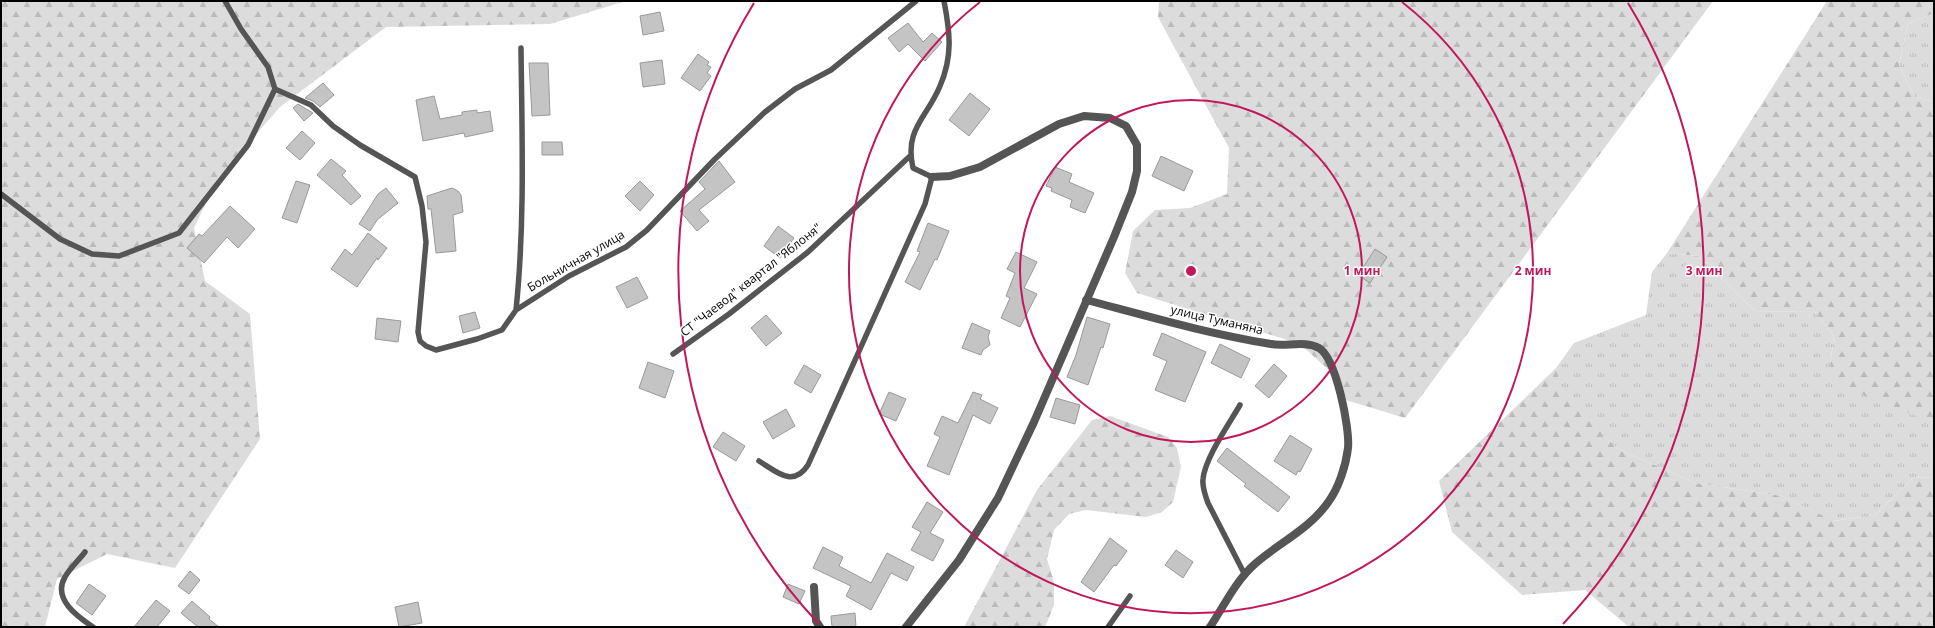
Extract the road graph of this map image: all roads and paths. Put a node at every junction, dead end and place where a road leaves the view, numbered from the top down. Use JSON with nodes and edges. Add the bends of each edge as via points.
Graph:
{"nodes":[{"id":1,"x":225,"y":1,"type":"edge"},
{"id":2,"x":916,"y":1,"type":"edge"},
{"id":3,"x":944,"y":1,"type":"edge"},
{"id":4,"x":521,"y":48,"type":"dead end"},
{"id":5,"x":275,"y":89,"type":"junction"},
{"id":6,"x":910,"y":156,"type":"junction"},
{"id":7,"x":932,"y":177,"type":"junction"},
{"id":8,"x":1,"y":194,"type":"edge"},
{"id":9,"x":1086,"y":300,"type":"junction"},
{"id":10,"x":516,"y":310,"type":"junction"},
{"id":11,"x":673,"y":354,"type":"dead end"},
{"id":12,"x":1240,"y":405,"type":"dead end"},
{"id":13,"x":759,"y":461,"type":"dead end"},
{"id":14,"x":85,"y":552,"type":"dead end"},
{"id":15,"x":1245,"y":575,"type":"junction"},
{"id":16,"x":814,"y":587,"type":"dead end"},
{"id":17,"x":1130,"y":596,"type":"dead end"},
{"id":18,"x":93,"y":627,"type":"edge"},
{"id":19,"x":820,"y":627,"type":"edge"},
{"id":20,"x":906,"y":627,"type":"edge"},
{"id":21,"x":1108,"y":627,"type":"edge"},
{"id":22,"x":1210,"y":627,"type":"edge"}],
"edges":[{"from":1,"to":5,"type":"lane","via":[[268,67]]},
{"from":2,"to":10,"type":"lane","name":"Больничная улица","via":[[831,70],[795,89],[764,112],[715,158],[647,230],[626,247],[569,276]]},
{"from":3,"to":6,"type":"lane","via":[[950,43],[948,64],[940,87],[911,141]]},
{"from":4,"to":10,"type":"lane","via":[[523,181]]},
{"from":5,"to":8,"type":"lane","via":[[248,145],[179,233],[167,238],[118,256],[92,254],[60,239]]},
{"from":5,"to":10,"type":"lane","name":"Больничная улица","via":[[312,105],[333,126],[360,145],[415,177],[422,206],[426,242],[418,332],[420,341],[436,350],[477,339],[502,330]]},
{"from":6,"to":7,"type":"lane","via":[[913,168]]},
{"from":6,"to":11,"type":"lane","name":"СТ \"Чаевод\" квартал \"Яблоня\"","via":[[808,252]]},
{"from":7,"to":9,"type":"street","via":[[950,176],[980,167],[1059,124],[1084,116],[1110,118],[1126,126],[1137,145],[1137,170],[1132,192]]},
{"from":7,"to":13,"type":"lane","via":[[922,211],[808,465],[803,473],[794,477],[785,476]]},
{"from":9,"to":15,"type":"street","name":"улица Туманяна","via":[[1240,339],[1274,345],[1307,345],[1319,348],[1328,361],[1345,411],[1348,447],[1339,483],[1319,515],[1256,563]]},
{"from":9,"to":20,"type":"street","via":[[1034,422],[998,498],[959,560]]},
{"from":12,"to":15,"type":"lane","via":[[1206,466],[1203,479],[1208,503]]},
{"from":14,"to":18,"type":"lane","via":[[64,578],[62,592],[65,603],[79,618]]},
{"from":15,"to":22,"type":"street","name":"улица Туманяна"},
{"from":16,"to":19,"type":"street","via":[[816,621]]},
{"from":17,"to":21,"type":"lane"}]}
